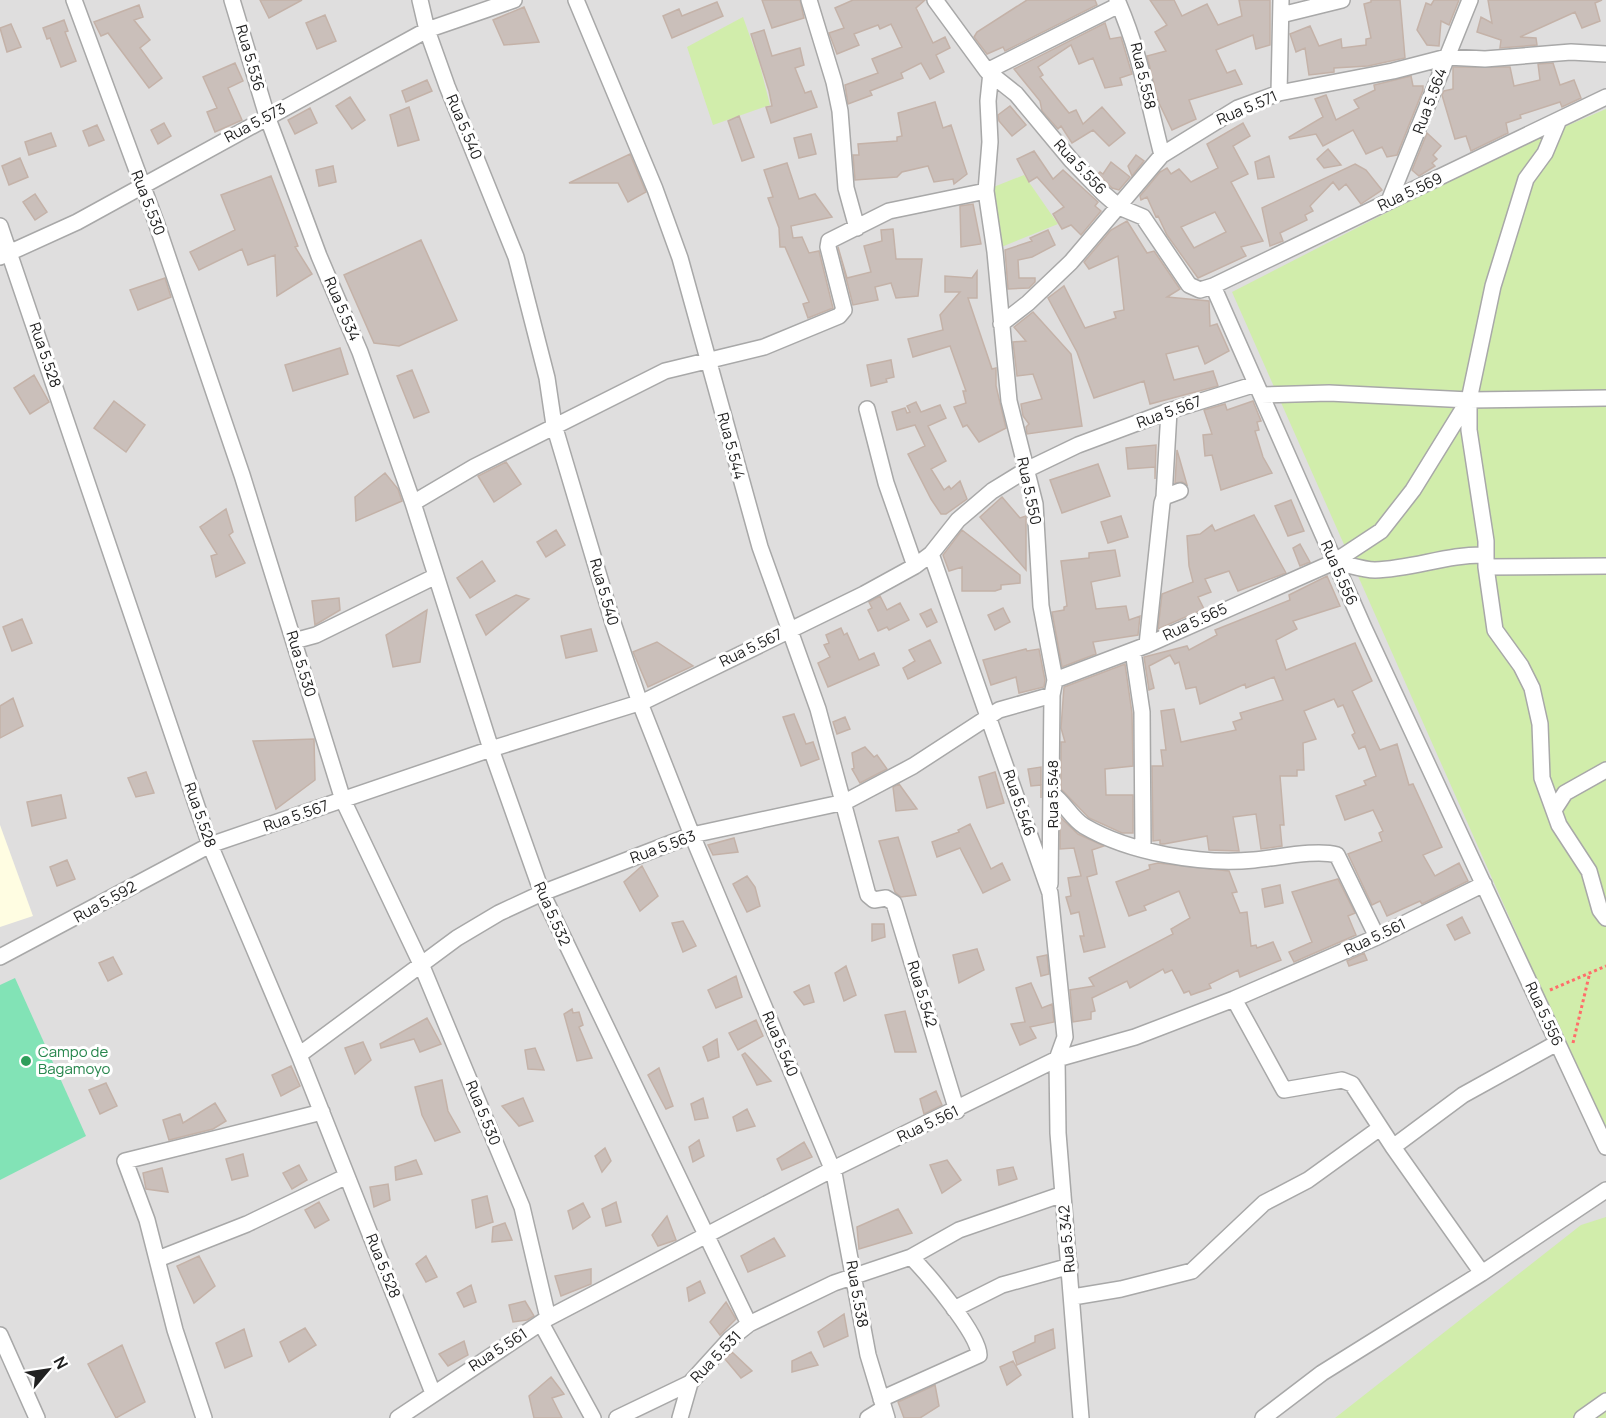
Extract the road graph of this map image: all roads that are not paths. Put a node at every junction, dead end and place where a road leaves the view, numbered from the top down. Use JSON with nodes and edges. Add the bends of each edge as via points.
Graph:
{"nodes":[{"id":1,"x":74,"y":0,"type":"edge"},
{"id":2,"x":232,"y":0,"type":"edge"},
{"id":3,"x":420,"y":0,"type":"edge"},
{"id":4,"x":514,"y":0,"type":"edge"},
{"id":5,"x":576,"y":0,"type":"edge"},
{"id":6,"x":809,"y":0,"type":"edge"},
{"id":7,"x":935,"y":0,"type":"edge"},
{"id":8,"x":1342,"y":0,"type":"edge"},
{"id":9,"x":1470,"y":0,"type":"edge"},
{"id":10,"x":1118,"y":3,"type":"edge"},
{"id":11,"x":1281,"y":8,"type":"edge"},
{"id":12,"x":427,"y":30,"type":"junction"},
{"id":13,"x":1606,"y":54,"type":"edge"},
{"id":14,"x":1447,"y":57,"type":"junction"},
{"id":15,"x":989,"y":72,"type":"junction"},
{"id":16,"x":1279,"y":93,"type":"junction"},
{"id":17,"x":1606,"y":97,"type":"edge"},
{"id":18,"x":267,"y":116,"type":"junction"},
{"id":19,"x":1558,"y":122,"type":"junction"},
{"id":20,"x":1162,"y":155,"type":"junction"},
{"id":21,"x":141,"y":185,"type":"junction"},
{"id":22,"x":986,"y":191,"type":"junction"},
{"id":23,"x":1389,"y":201,"type":"junction"},
{"id":24,"x":1119,"y":207,"type":"junction"},
{"id":25,"x":0,"y":226,"type":"edge"},
{"id":26,"x":857,"y":228,"type":"junction"},
{"id":27,"x":5,"y":255,"type":"edge"},
{"id":28,"x":1213,"y":286,"type":"junction"},
{"id":29,"x":1001,"y":324,"type":"junction"},
{"id":30,"x":709,"y":362,"type":"junction"},
{"id":31,"x":1259,"y":389,"type":"junction"},
{"id":32,"x":1606,"y":398,"type":"edge"},
{"id":33,"x":1469,"y":400,"type":"junction"},
{"id":34,"x":867,"y":409,"type":"dead end"},
{"id":35,"x":1169,"y":411,"type":"junction"},
{"id":36,"x":554,"y":426,"type":"junction"},
{"id":37,"x":1026,"y":470,"type":"junction"},
{"id":38,"x":1180,"y":491,"type":"dead end"},
{"id":39,"x":1164,"y":497,"type":"junction"},
{"id":40,"x":413,"y":503,"type":"junction"},
{"id":41,"x":931,"y":554,"type":"junction"},
{"id":42,"x":1486,"y":561,"type":"junction"},
{"id":43,"x":1334,"y":562,"type":"junction"},
{"id":44,"x":915,"y":566,"type":"junction"},
{"id":45,"x":1606,"y":566,"type":"edge"},
{"id":46,"x":436,"y":576,"type":"junction"},
{"id":47,"x":789,"y":629,"type":"junction"},
{"id":48,"x":294,"y":640,"type":"junction"},
{"id":49,"x":1140,"y":648,"type":"junction"},
{"id":50,"x":1054,"y":688,"type":"junction"},
{"id":51,"x":640,"y":703,"type":"junction"},
{"id":52,"x":988,"y":716,"type":"junction"},
{"id":53,"x":491,"y":750,"type":"junction"},
{"id":54,"x":1606,"y":770,"type":"edge"},
{"id":55,"x":1052,"y":794,"type":"junction"},
{"id":56,"x":343,"y":800,"type":"junction"},
{"id":57,"x":845,"y":802,"type":"junction"},
{"id":58,"x":1554,"y":810,"type":"junction"},
{"id":59,"x":692,"y":835,"type":"junction"},
{"id":60,"x":210,"y":845,"type":"junction"},
{"id":61,"x":1143,"y":849,"type":"junction"},
{"id":62,"x":1484,"y":884,"type":"junction"},
{"id":63,"x":1050,"y":892,"type":"junction"},
{"id":64,"x":542,"y":893,"type":"junction"},
{"id":65,"x":870,"y":898,"type":"joint"},
{"id":66,"x":1606,"y":918,"type":"edge"},
{"id":67,"x":1377,"y":937,"type":"junction"},
{"id":68,"x":0,"y":957,"type":"edge"},
{"id":69,"x":421,"y":964,"type":"junction"},
{"id":70,"x":1234,"y":999,"type":"junction"},
{"id":71,"x":1557,"y":1044,"type":"junction"},
{"id":72,"x":299,"y":1055,"type":"junction"},
{"id":73,"x":1057,"y":1059,"type":"junction"},
{"id":74,"x":957,"y":1111,"type":"junction"},
{"id":75,"x":322,"y":1112,"type":"junction"},
{"id":76,"x":1380,"y":1128,"type":"junction"},
{"id":77,"x":1393,"y":1147,"type":"junction"},
{"id":78,"x":1606,"y":1148,"type":"edge"},
{"id":79,"x":833,"y":1169,"type":"junction"},
{"id":80,"x":347,"y":1176,"type":"junction"},
{"id":81,"x":1606,"y":1190,"type":"edge"},
{"id":82,"x":1063,"y":1194,"type":"junction"},
{"id":83,"x":707,"y":1236,"type":"junction"},
{"id":84,"x":911,"y":1257,"type":"junction"},
{"id":85,"x":158,"y":1259,"type":"junction"},
{"id":86,"x":1070,"y":1266,"type":"junction"},
{"id":87,"x":1482,"y":1273,"type":"junction"},
{"id":88,"x":855,"y":1278,"type":"junction"},
{"id":89,"x":1073,"y":1297,"type":"junction"},
{"id":90,"x":954,"y":1309,"type":"junction"},
{"id":91,"x":545,"y":1320,"type":"junction"},
{"id":92,"x":748,"y":1324,"type":"junction"},
{"id":93,"x":0,"y":1335,"type":"edge"},
{"id":94,"x":690,"y":1383,"type":"junction"},
{"id":95,"x":433,"y":1393,"type":"junction"},
{"id":96,"x":884,"y":1408,"type":"edge"},
{"id":97,"x":37,"y":1418,"type":"edge"},
{"id":98,"x":204,"y":1418,"type":"edge"},
{"id":99,"x":398,"y":1418,"type":"edge"},
{"id":100,"x":593,"y":1418,"type":"edge"},
{"id":101,"x":617,"y":1418,"type":"edge"},
{"id":102,"x":680,"y":1418,"type":"edge"},
{"id":103,"x":868,"y":1418,"type":"edge"},
{"id":104,"x":1081,"y":1418,"type":"edge"},
{"id":105,"x":1263,"y":1418,"type":"edge"}],
"edges":[{"from":1,"to":21,"type":"street","name":"Rua 5.530"},
{"from":2,"to":18,"type":"street","name":"Rua 5.536"},
{"from":3,"to":12,"type":"street","name":"Rua 5.540"},
{"from":4,"to":12,"type":"street","name":"Rua 5.573"},
{"from":5,"to":30,"type":"street","name":"Rua 5.544","via":[[655,189],[680,258]]},
{"from":6,"to":26,"type":"street","via":[[834,82],[846,188]]},
{"from":7,"to":15,"type":"street","name":"Rua 5.556"},
{"from":8,"to":11,"type":"street"},
{"from":9,"to":14,"type":"street","name":"Rua 5.564"},
{"from":10,"to":15,"type":"street"},
{"from":10,"to":20,"type":"street","name":"Rua 5.558","via":[[1142,66]]},
{"from":11,"to":16,"type":"street"},
{"from":12,"to":18,"type":"street","name":"Rua 5.573"},
{"from":12,"to":36,"type":"street","name":"Rua 5.540","via":[[516,257],[547,378]]},
{"from":13,"to":14,"type":"street","name":"Rua 5.571"},
{"from":14,"to":16,"type":"street","name":"Rua 5.571","via":[[1393,72]]},
{"from":14,"to":23,"type":"street","name":"Rua 5.564"},
{"from":15,"to":22,"type":"street","name":"Rua 5.550"},
{"from":15,"to":24,"type":"street","name":"Rua 5.556","via":[[1016,94],[1071,160]]},
{"from":16,"to":20,"type":"street","name":"Rua 5.571","via":[[1238,108]]},
{"from":17,"to":19,"type":"street","name":"Rua 5.569"},
{"from":18,"to":21,"type":"street","name":"Rua 5.573"},
{"from":18,"to":40,"type":"street","name":"Rua 5.534","via":[[319,256],[360,351]]},
{"from":19,"to":23,"type":"street","name":"Rua 5.569"},
{"from":19,"to":33,"type":"street","via":[[1520,196],[1488,306]]},
{"from":20,"to":24,"type":"street","name":"Rua 5.571"},
{"from":21,"to":27,"type":"street","name":"Rua 5.573","via":[[77,222]]},
{"from":21,"to":48,"type":"street","name":"Rua 5.530","via":[[235,455]]},
{"from":22,"to":26,"type":"street","via":[[889,211]]},
{"from":22,"to":29,"type":"street","name":"Rua 5.550"},
{"from":23,"to":28,"type":"street","name":"Rua 5.569"},
{"from":24,"to":28,"type":"street","name":"Rua 5.556","via":[[1143,218],[1194,289]]},
{"from":24,"to":29,"type":"street","name":"Rua 5.571","via":[[1071,262]]},
{"from":25,"to":27,"type":"street","name":"Rua 5.528"},
{"from":26,"to":30,"type":"street","via":[[828,243],[843,314],[792,337]]},
{"from":27,"to":60,"type":"street","name":"Rua 5.528"},
{"from":28,"to":31,"type":"street","name":"Rua 5.556"},
{"from":29,"to":37,"type":"street","name":"Rua 5.550","via":[[1009,402]]},
{"from":30,"to":36,"type":"street","via":[[665,371]]},
{"from":30,"to":47,"type":"street","name":"Rua 5.544","via":[[760,547]]},
{"from":31,"to":33,"type":"street","name":"Rua 5.567"},
{"from":31,"to":35,"type":"street","name":"Rua 5.567"},
{"from":31,"to":43,"type":"street","name":"Rua 5.556"},
{"from":32,"to":33,"type":"street","name":"Rua 5.567"},
{"from":33,"to":42,"type":"street","via":[[1469,430]]},
{"from":33,"to":43,"type":"street","name":"Rua 5.565","via":[[1413,490],[1381,531]]},
{"from":34,"to":44,"type":"street","via":[[886,483]]},
{"from":35,"to":37,"type":"street","name":"Rua 5.567","via":[[1078,445]]},
{"from":35,"to":39,"type":"street"},
{"from":36,"to":40,"type":"street"},
{"from":36,"to":51,"type":"street","name":"Rua 5.540"},
{"from":37,"to":41,"type":"street","name":"Rua 5.567","via":[[992,491],[958,520]]},
{"from":37,"to":50,"type":"street","name":"Rua 5.550","via":[[1035,504],[1041,606]]},
{"from":38,"to":39,"type":"street"},
{"from":39,"to":49,"type":"street"},
{"from":40,"to":46,"type":"street","name":"Rua 5.534"},
{"from":41,"to":44,"type":"street","name":"Rua 5.567"},
{"from":41,"to":52,"type":"street","name":"Rua 5.546"},
{"from":42,"to":43,"type":"street","via":[[1463,555],[1372,570]]},
{"from":42,"to":45,"type":"street"},
{"from":42,"to":58,"type":"street","via":[[1495,630],[1532,688],[1540,724],[1542,778]]},
{"from":43,"to":49,"type":"street","name":"Rua 5.565"},
{"from":43,"to":62,"type":"street","name":"Rua 5.556"},
{"from":44,"to":47,"type":"street","name":"Rua 5.567"},
{"from":46,"to":48,"type":"street","via":[[316,635]]},
{"from":46,"to":53,"type":"street","name":"Rua 5.532"},
{"from":47,"to":51,"type":"street","name":"Rua 5.567"},
{"from":47,"to":57,"type":"street","name":"Rua 5.544"},
{"from":48,"to":56,"type":"street","name":"Rua 5.530"},
{"from":49,"to":50,"type":"street","name":"Rua 5.565"},
{"from":49,"to":61,"type":"street"},
{"from":50,"to":52,"type":"street","name":"Rua 5.563"},
{"from":50,"to":55,"type":"street","name":"Rua 5.548"},
{"from":51,"to":53,"type":"street","name":"Rua 5.567"},
{"from":51,"to":59,"type":"street","name":"Rua 5.540"},
{"from":52,"to":57,"type":"street","name":"Rua 5.563","via":[[913,766]]},
{"from":52,"to":63,"type":"street","name":"Rua 5.546"},
{"from":53,"to":56,"type":"street","name":"Rua 5.567"},
{"from":53,"to":64,"type":"street","name":"Rua 5.532"},
{"from":54,"to":58,"type":"street","via":[[1565,793]]},
{"from":55,"to":61,"type":"street","via":[[1064,802],[1082,825]]},
{"from":55,"to":63,"type":"street","name":"Rua 5.548"},
{"from":56,"to":60,"type":"street","name":"Rua 5.567"},
{"from":56,"to":69,"type":"street","name":"Rua 5.530"},
{"from":57,"to":59,"type":"street","name":"Rua 5.563"},
{"from":57,"to":65,"type":"street","name":"Rua 5.544"},
{"from":58,"to":66,"type":"street","via":[[1588,871],[1599,910]]},
{"from":59,"to":64,"type":"street","name":"Rua 5.563"},
{"from":59,"to":79,"type":"street","name":"Rua 5.540"},
{"from":60,"to":68,"type":"street","name":"Rua 5.592"},
{"from":60,"to":72,"type":"street","name":"Rua 5.528"},
{"from":61,"to":67,"type":"street","via":[[1234,862],[1337,855]]},
{"from":62,"to":67,"type":"street","name":"Rua 5.561"},
{"from":62,"to":71,"type":"street","name":"Rua 5.556"},
{"from":63,"to":73,"type":"street","name":"Rua 5.546","via":[[1065,1037]]},
{"from":64,"to":69,"type":"street","name":"Rua 5.563","via":[[499,913]]},
{"from":64,"to":83,"type":"street","name":"Rua 5.532"},
{"from":65,"to":74,"type":"street","name":"Rua 5.542","via":[[886,898],[894,903]]},
{"from":67,"to":70,"type":"street","name":"Rua 5.561"},
{"from":69,"to":72,"type":"street","name":"Rua 5.563"},
{"from":69,"to":91,"type":"street","name":"Rua 5.530","via":[[522,1207]]},
{"from":70,"to":73,"type":"street","name":"Rua 5.561","via":[[1134,1037]]},
{"from":70,"to":76,"type":"street","via":[[1284,1090],[1348,1081]]},
{"from":71,"to":77,"type":"street","via":[[1463,1095]]},
{"from":71,"to":78,"type":"street","name":"Rua 5.556"},
{"from":72,"to":75,"type":"street","name":"Rua 5.528"},
{"from":73,"to":74,"type":"street","name":"Rua 5.561"},
{"from":73,"to":82,"type":"street","name":"Rua 5.342"},
{"from":74,"to":79,"type":"street","name":"Rua 5.561"},
{"from":75,"to":80,"type":"street","name":"Rua 5.528"},
{"from":75,"to":85,"type":"street","via":[[125,1161]]},
{"from":76,"to":77,"type":"street"},
{"from":76,"to":89,"type":"street","via":[[1308,1180],[1263,1203],[1192,1271]]},
{"from":77,"to":87,"type":"street"},
{"from":79,"to":83,"type":"street","name":"Rua 5.561"},
{"from":79,"to":88,"type":"street","name":"Rua 5.538"},
{"from":80,"to":85,"type":"street","via":[[265,1216]]},
{"from":80,"to":95,"type":"street","name":"Rua 5.528"},
{"from":81,"to":87,"type":"street"},
{"from":82,"to":84,"type":"street","via":[[959,1230]]},
{"from":82,"to":86,"type":"street","name":"Rua 5.342"},
{"from":83,"to":91,"type":"street","name":"Rua 5.561"},
{"from":83,"to":92,"type":"street","name":"Rua 5.531"},
{"from":84,"to":88,"type":"street"},
{"from":84,"to":90,"type":"street","via":[[929,1274]]},
{"from":85,"to":98,"type":"street","via":[[175,1330]]},
{"from":86,"to":89,"type":"street","name":"Rua 5.342"},
{"from":86,"to":90,"type":"street","via":[[1002,1285]]},
{"from":87,"to":105,"type":"street","via":[[1322,1373]]},
{"from":88,"to":92,"type":"street","via":[[834,1283]]},
{"from":88,"to":96,"type":"street","name":"Rua 5.538","via":[[868,1355]]},
{"from":89,"to":104,"type":"street","name":"Rua 5.342"},
{"from":90,"to":96,"type":"street","via":[[979,1355]]},
{"from":91,"to":95,"type":"street","name":"Rua 5.561"},
{"from":91,"to":100,"type":"street","name":"Rua 5.530"},
{"from":92,"to":94,"type":"street","name":"Rua 5.531"},
{"from":93,"to":97,"type":"street"},
{"from":94,"to":101,"type":"street"},
{"from":94,"to":102,"type":"street","name":"Rua 5.531"},
{"from":95,"to":99,"type":"street","name":"Rua 5.561"},
{"from":96,"to":103,"type":"street"}]}
